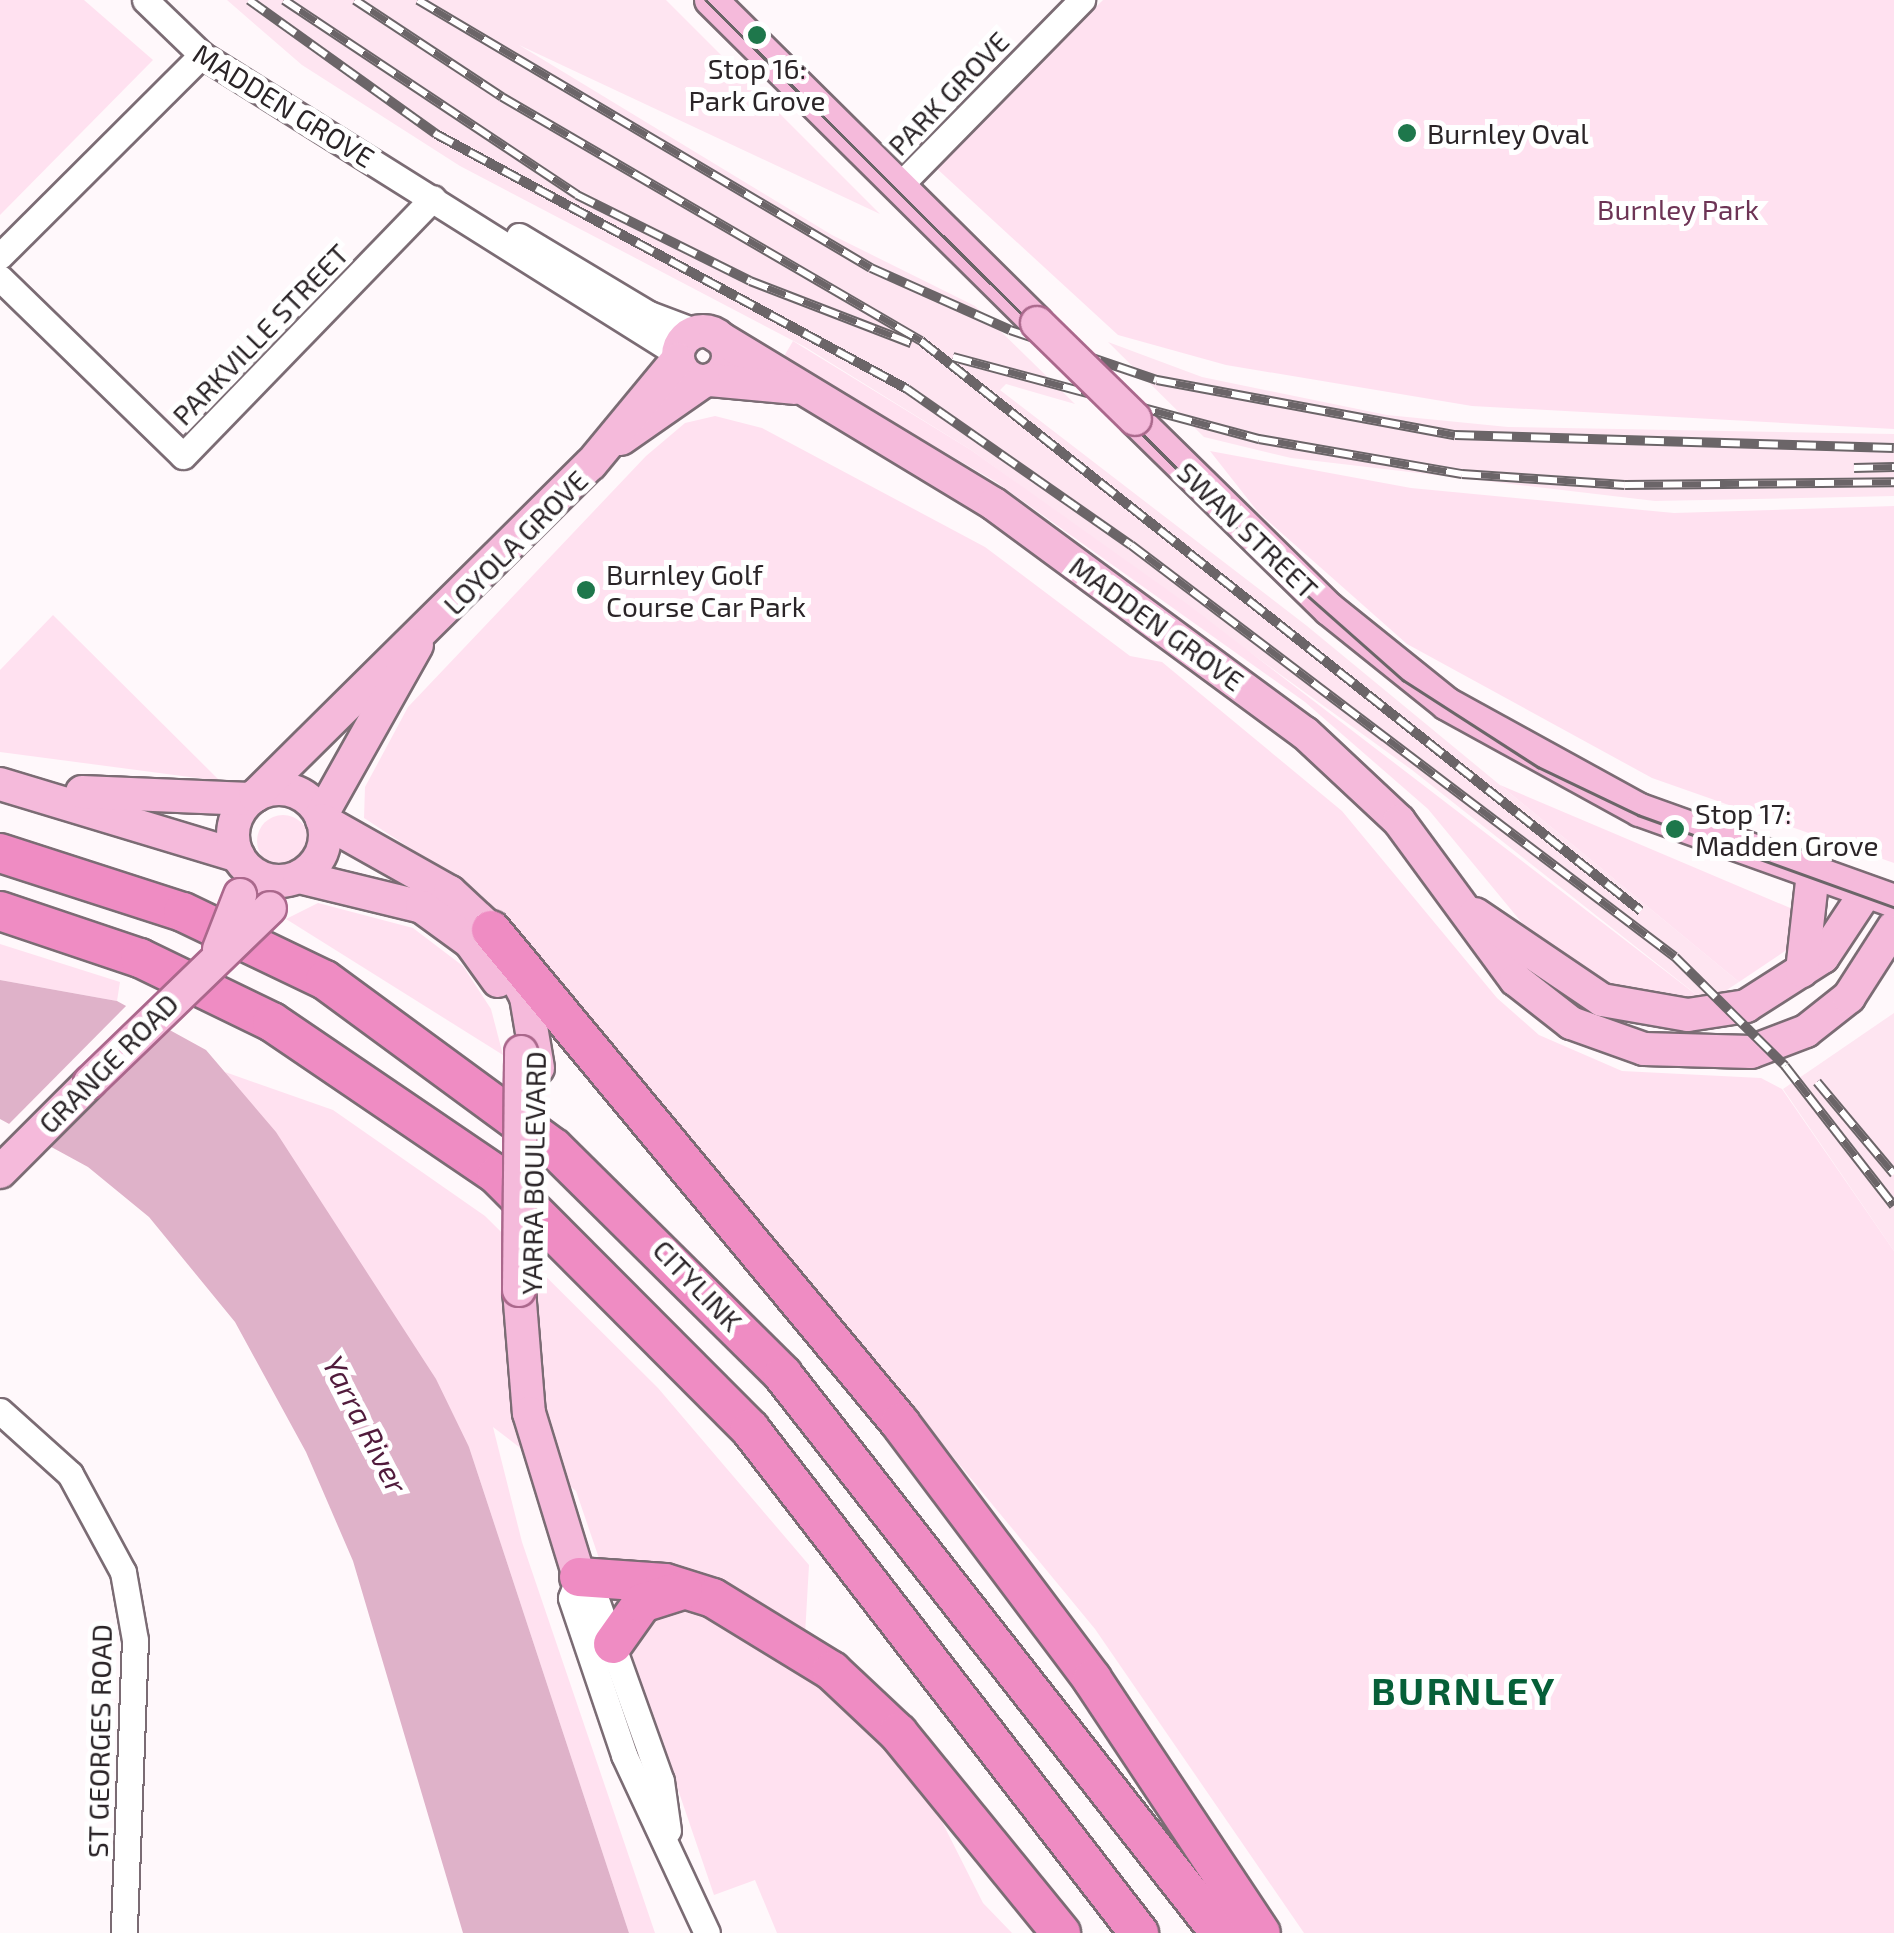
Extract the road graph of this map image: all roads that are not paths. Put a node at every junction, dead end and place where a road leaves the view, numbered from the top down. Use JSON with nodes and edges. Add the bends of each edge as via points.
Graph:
{"nodes":[{"id":1,"x":145,"y":0,"type":"edge"},
{"id":2,"x":711,"y":0,"type":"edge"},
{"id":3,"x":1082,"y":0,"type":"edge"},
{"id":4,"x":202,"y":56,"type":"junction"},
{"id":5,"x":900,"y":186,"type":"junction"},
{"id":6,"x":432,"y":198,"type":"junction"},
{"id":7,"x":0,"y":256,"type":"edge"},
{"id":8,"x":0,"y":278,"type":"edge"},
{"id":9,"x":692,"y":345,"type":"junction"},
{"id":10,"x":707,"y":381,"type":"junction"},
{"id":11,"x":794,"y":388,"type":"junction"},
{"id":12,"x":604,"y":450,"type":"junction"},
{"id":13,"x":424,"y":633,"type":"junction"},
{"id":14,"x":14,"y":786,"type":"edge"},
{"id":15,"x":253,"y":797,"type":"junction"},
{"id":16,"x":321,"y":818,"type":"junction"},
{"id":17,"x":0,"y":853,"type":"edge"},
{"id":18,"x":238,"y":857,"type":"junction"},
{"id":19,"x":1813,"y":874,"type":"junction"},
{"id":20,"x":297,"y":878,"type":"junction"},
{"id":21,"x":1880,"y":897,"type":"edge"},
{"id":22,"x":255,"y":902,"type":"junction"},
{"id":23,"x":0,"y":911,"type":"edge"},
{"id":24,"x":1475,"y":914,"type":"junction"},
{"id":25,"x":1894,"y":926,"type":"edge"},
{"id":26,"x":491,"y":930,"type":"junction"},
{"id":27,"x":1802,"y":971,"type":"junction"},
{"id":28,"x":1894,"y":975,"type":"edge"},
{"id":29,"x":1848,"y":997,"type":"junction"},
{"id":30,"x":530,"y":1060,"type":"junction"},
{"id":31,"x":0,"y":1172,"type":"edge"},
{"id":32,"x":1,"y":1412,"type":"edge"},
{"id":33,"x":579,"y":1577,"type":"junction"},
{"id":34,"x":691,"y":1590,"type":"junction"},
{"id":35,"x":612,"y":1644,"type":"junction"},
{"id":36,"x":670,"y":1841,"type":"junction"},
{"id":37,"x":124,"y":1933,"type":"edge"},
{"id":38,"x":708,"y":1933,"type":"edge"},
{"id":39,"x":1060,"y":1933,"type":"edge"},
{"id":40,"x":1140,"y":1933,"type":"edge"},
{"id":41,"x":1220,"y":1933,"type":"edge"},
{"id":42,"x":1261,"y":1933,"type":"edge"}],
"edges":[{"from":1,"to":4,"type":"street","name":"MADDEN GROVE"},
{"from":2,"to":5,"type":"main road","name":"SWAN STREET"},
{"from":3,"to":5,"type":"street","name":"PARK GROVE"},
{"from":4,"to":6,"type":"street","name":"MADDEN GROVE"},
{"from":4,"to":7,"type":"street"},
{"from":5,"to":19,"type":"main road","name":"SWAN STREET","bridge":true,"via":[[1329,610],[1447,704],[1640,810]]},
{"from":6,"to":8,"type":"street","name":"PARKVILLE STREET","via":[[184,456]]},
{"from":6,"to":9,"type":"street","name":"MADDEN GROVE","via":[[553,251]]},
{"from":9,"to":10,"type":"main road"},
{"from":9,"to":10,"type":"main road","via":[[728,360]]},
{"from":9,"to":11,"type":"main road","name":"MADDEN GROVE","via":[[767,359]]},
{"from":9,"to":12,"type":"main road","name":"LOYOLA GROVE"},
{"from":10,"to":11,"type":"main road","name":"MADDEN GROVE"},
{"from":10,"to":12,"type":"main road","name":"LOYOLA GROVE"},
{"from":11,"to":24,"type":"main road","name":"MADDEN GROVE","via":[[994,504],[1260,697],[1372,793]]},
{"from":12,"to":13,"type":"main road","name":"LOYOLA GROVE"},
{"from":13,"to":15,"type":"main road","name":"LOYOLA GROVE","via":[[366,678]]},
{"from":13,"to":16,"type":"main road","name":"LOYOLA GROVE"},
{"from":14,"to":15,"type":"main road"},
{"from":14,"to":18,"type":"main road"},
{"from":15,"to":16,"type":"main road","via":[[295,792]]},
{"from":15,"to":18,"type":"main road","via":[[234,825]]},
{"from":16,"to":20,"type":"main road","via":[[320,858]]},
{"from":16,"to":26,"type":"main road","name":"YARRA BOULEVARD","via":[[450,892]]},
{"from":17,"to":41,"type":"highway","name":"CITYLINK","via":[[184,912],[325,980],[554,1148],[783,1375]]},
{"from":18,"to":20,"type":"main road","via":[[263,879]]},
{"from":18,"to":22,"type":"main road","name":"GRANGE ROAD"},
{"from":19,"to":21,"type":"main road","name":"SWAN STREET"},
{"from":19,"to":27,"type":"main road"},
{"from":20,"to":22,"type":"main road","name":"GRANGE ROAD"},
{"from":20,"to":30,"type":"main road","name":"YARRA BOULEVARD","via":[[390,893],[446,922],[501,986]]},
{"from":21,"to":27,"type":"main road","name":"MADDEN GROVE"},
{"from":22,"to":31,"type":"main road","name":"GRANGE ROAD","bridge":true,"via":[[217,953]]},
{"from":23,"to":40,"type":"highway","via":[[140,958],[272,1022],[497,1175],[750,1429]]},
{"from":24,"to":27,"type":"main road","name":"MADDEN GROVE","via":[[1576,986],[1636,1011],[1732,1010]]},
{"from":24,"to":29,"type":"main road","name":"MADDEN GROVE","via":[[1492,952],[1541,1003],[1644,1049],[1751,1052],[1806,1031]]},
{"from":25,"to":29,"type":"main road","name":"MADDEN GROVE"},
{"from":26,"to":30,"type":"main road","name":"YARRA BOULEVARD","via":[[526,997]]},
{"from":26,"to":42,"type":"highway","via":[[900,1423],[1092,1679]]},
{"from":28,"to":29,"type":"main road"},
{"from":30,"to":33,"type":"main road","name":"YARRA BOULEVARD","via":[[529,1414]]},
{"from":32,"to":37,"type":"street","name":"ST GEORGES ROAD","via":[[45,1448],[95,1510],[131,1607]]},
{"from":33,"to":34,"type":"highway"},
{"from":33,"to":35,"type":"street","name":"YARRA BOULEVARD"},
{"from":33,"to":36,"type":"street","name":"YARRA BOULEVARD","via":[[572,1598],[624,1755]]},
{"from":34,"to":35,"type":"highway","via":[[642,1602]]},
{"from":34,"to":39,"type":"highway","via":[[794,1644],[867,1701]]},
{"from":35,"to":36,"type":"street","name":"YARRA BOULEVARD","via":[[661,1781]]},
{"from":36,"to":38,"type":"street","name":"YARRA BOULEVARD"}]}
